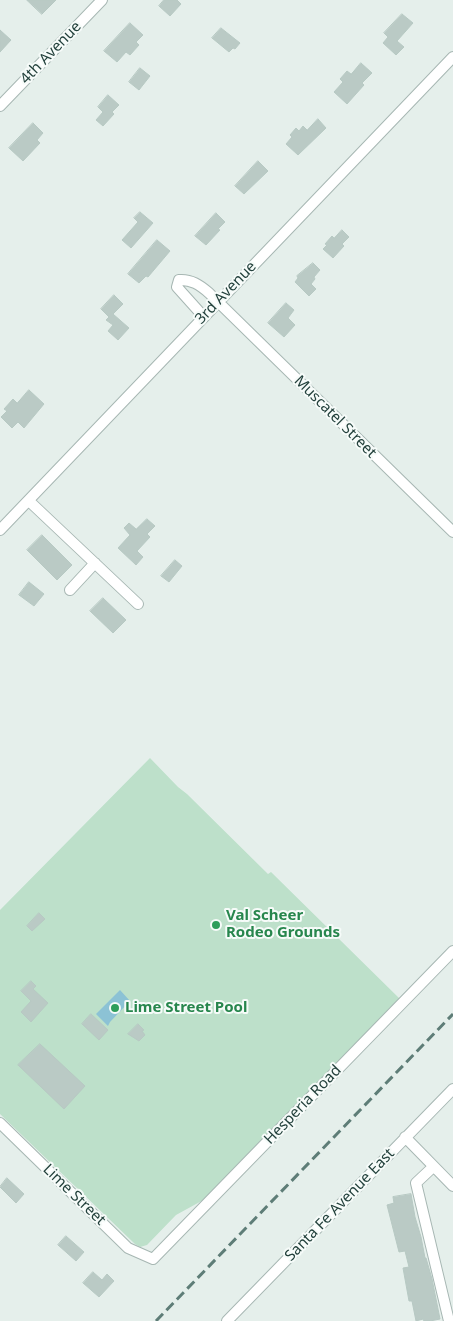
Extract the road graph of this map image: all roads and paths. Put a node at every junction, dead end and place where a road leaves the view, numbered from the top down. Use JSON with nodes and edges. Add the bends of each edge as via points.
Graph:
{"nodes":[{"id":1,"x":102,"y":0,"type":"edge"},
{"id":2,"x":453,"y":57,"type":"edge"},
{"id":3,"x":0,"y":106,"type":"edge"},
{"id":4,"x":218,"y":301,"type":"junction"},
{"id":5,"x":203,"y":316,"type":"junction"},
{"id":6,"x":29,"y":500,"type":"junction"},
{"id":7,"x":0,"y":530,"type":"edge"},
{"id":8,"x":453,"y":532,"type":"edge"},
{"id":9,"x":95,"y":563,"type":"junction"},
{"id":10,"x":70,"y":590,"type":"dead end"},
{"id":11,"x":138,"y":604,"type":"dead end"},
{"id":12,"x":453,"y":951,"type":"edge"},
{"id":13,"x":453,"y":1089,"type":"edge"},
{"id":14,"x":0,"y":1123,"type":"edge"},
{"id":15,"x":405,"y":1137,"type":"junction"},
{"id":16,"x":433,"y":1168,"type":"junction"},
{"id":17,"x":453,"y":1186,"type":"edge"},
{"id":18,"x":153,"y":1259,"type":"joint"},
{"id":19,"x":227,"y":1321,"type":"edge"},
{"id":20,"x":450,"y":1321,"type":"edge"}],
"edges":[{"from":1,"to":3,"type":"street","name":"4th Avenue"},
{"from":2,"to":4,"type":"street","name":"3rd Avenue"},
{"from":4,"to":5,"type":"street","name":"3rd Avenue"},
{"from":4,"to":5,"type":"street","name":"Muscatel Street","via":[[200,285],[179,280],[177,287]]},
{"from":4,"to":8,"type":"street","name":"Muscatel Street"},
{"from":5,"to":6,"type":"street","name":"3rd Avenue"},
{"from":6,"to":7,"type":"street","name":"3rd Avenue"},
{"from":6,"to":9,"type":"street"},
{"from":9,"to":10,"type":"street"},
{"from":9,"to":11,"type":"street"},
{"from":12,"to":18,"type":"street","name":"Hesperia Road"},
{"from":13,"to":15,"type":"street","name":"Santa Fe Avenue East"},
{"from":14,"to":18,"type":"street","name":"Lime Street","via":[[128,1248]]},
{"from":15,"to":16,"type":"street"},
{"from":15,"to":19,"type":"street","name":"Santa Fe Avenue East"},
{"from":16,"to":17,"type":"street"},
{"from":16,"to":20,"type":"street","via":[[416,1184]]}]}
